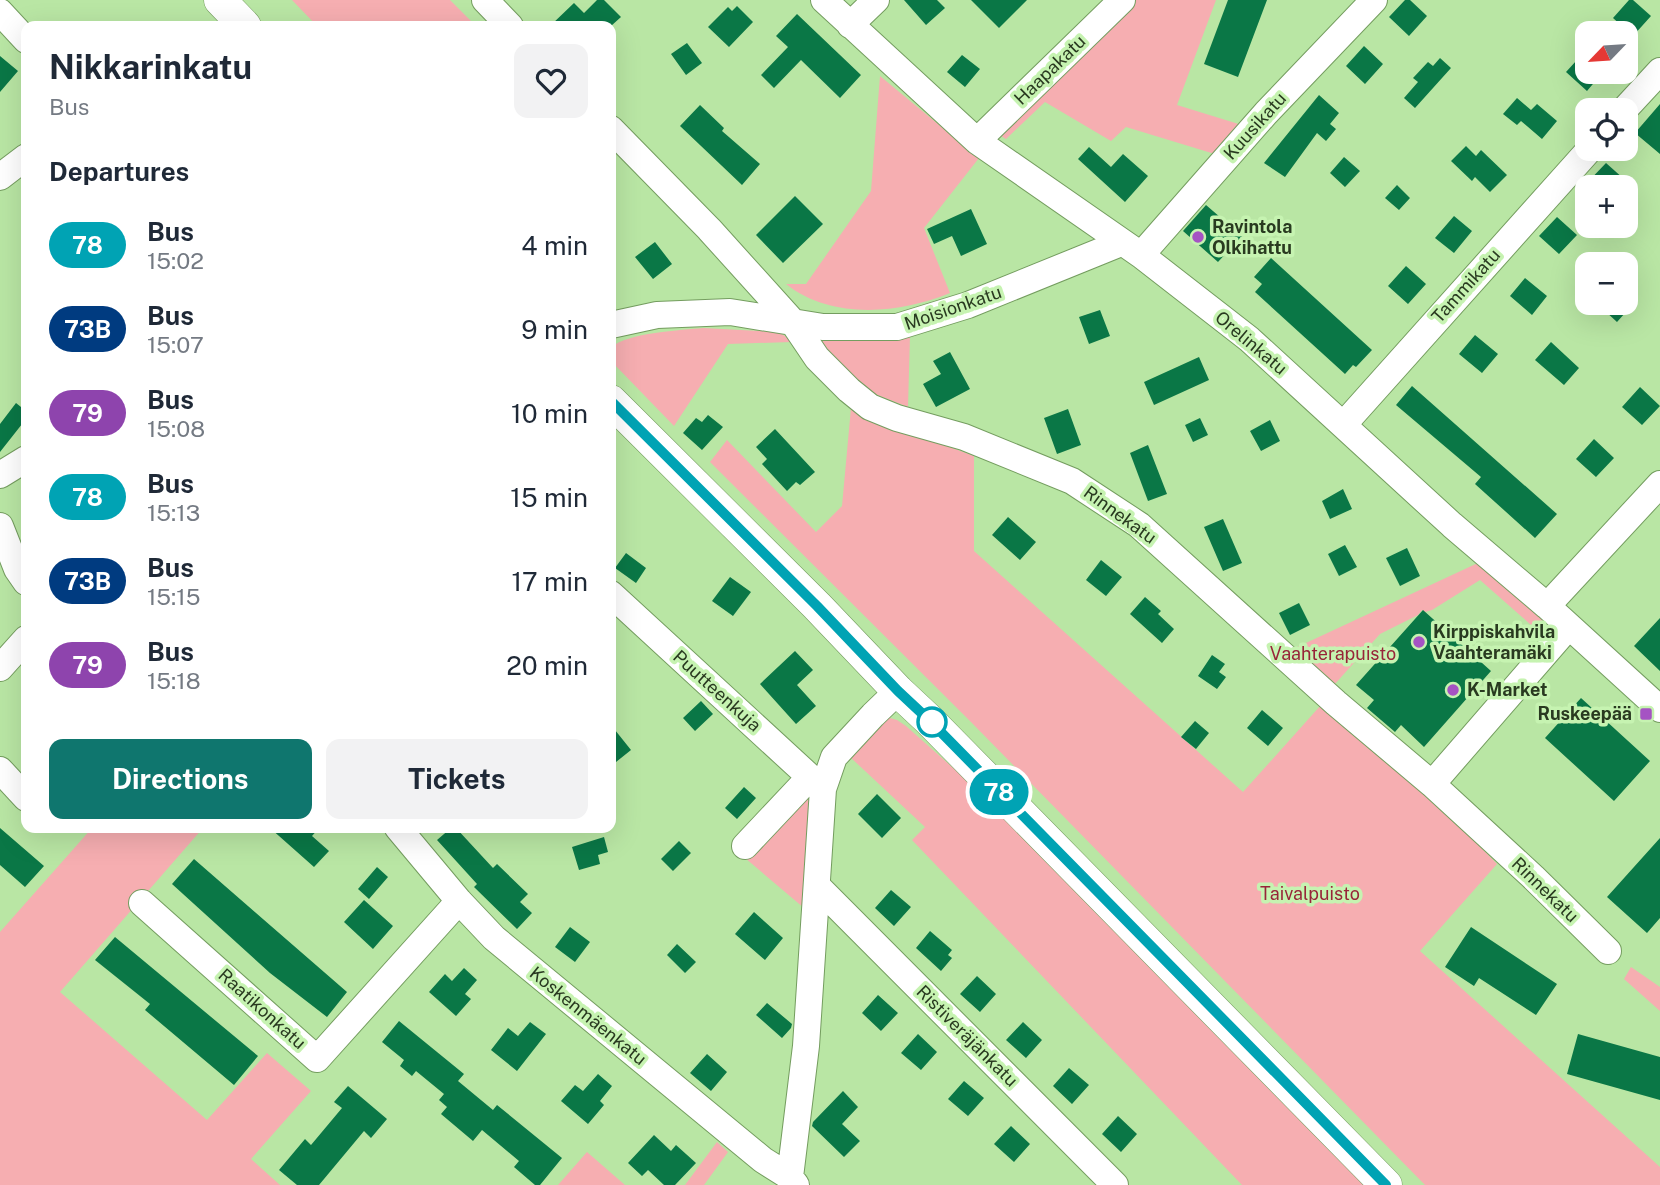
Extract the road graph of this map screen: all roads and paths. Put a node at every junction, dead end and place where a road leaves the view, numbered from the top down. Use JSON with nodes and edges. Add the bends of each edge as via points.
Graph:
{"nodes":[{"id":1,"x":220,"y":0,"type":"edge"},
{"id":2,"x":485,"y":0,"type":"edge"},
{"id":3,"x":824,"y":0,"type":"edge"},
{"id":4,"x":876,"y":0,"type":"edge"},
{"id":5,"x":1122,"y":0,"type":"edge"},
{"id":6,"x":1374,"y":0,"type":"edge"},
{"id":7,"x":0,"y":12,"type":"edge"},
{"id":8,"x":240,"y":21,"type":"edge"},
{"id":9,"x":505,"y":21,"type":"edge"},
{"id":10,"x":850,"y":25,"type":"junction"},
{"id":11,"x":21,"y":35,"type":"edge"},
{"id":12,"x":1660,"y":71,"type":"edge"},
{"id":13,"x":1635,"y":98,"type":"edge"},
{"id":14,"x":616,"y":134,"type":"edge"},
{"id":15,"x":977,"y":141,"type":"junction"},
{"id":16,"x":1579,"y":161,"type":"edge"},
{"id":17,"x":21,"y":162,"type":"edge"},
{"id":18,"x":0,"y":177,"type":"edge"},
{"id":19,"x":1131,"y":249,"type":"junction"},
{"id":20,"x":792,"y":321,"type":"junction"},
{"id":21,"x":616,"y":324,"type":"edge"},
{"id":22,"x":616,"y":406,"type":"edge"},
{"id":23,"x":1344,"y":424,"type":"junction"},
{"id":24,"x":21,"y":462,"type":"edge"},
{"id":25,"x":0,"y":475,"type":"edge"},
{"id":26,"x":1660,"y":484,"type":"edge"},
{"id":27,"x":0,"y":526,"type":"edge"},
{"id":28,"x":21,"y":575,"type":"edge"},
{"id":29,"x":616,"y":599,"type":"edge"},
{"id":30,"x":1547,"y":606,"type":"junction"},
{"id":31,"x":1569,"y":626,"type":"junction"},
{"id":32,"x":21,"y":645,"type":"edge"},
{"id":33,"x":0,"y":668,"type":"edge"},
{"id":34,"x":898,"y":691,"type":"junction"},
{"id":35,"x":1660,"y":709,"type":"edge"},
{"id":36,"x":0,"y":770,"type":"edge"},
{"id":37,"x":816,"y":783,"type":"junction"},
{"id":38,"x":1432,"y":784,"type":"junction"},
{"id":39,"x":21,"y":793,"type":"edge"},
{"id":40,"x":402,"y":833,"type":"edge"},
{"id":41,"x":745,"y":846,"type":"dead end"},
{"id":42,"x":818,"y":887,"type":"junction"},
{"id":43,"x":459,"y":901,"type":"junction"},
{"id":44,"x":142,"y":903,"type":"dead end"},
{"id":45,"x":1608,"y":951,"type":"dead end"},
{"id":46,"x":793,"y":1181,"type":"edge"},
{"id":47,"x":1115,"y":1185,"type":"edge"},
{"id":48,"x":1386,"y":1185,"type":"edge"}],
"edges":[{"from":1,"to":8,"type":"main road"},
{"from":2,"to":9,"type":"street"},
{"from":3,"to":10,"type":"street","name":"Orelinkatu"},
{"from":4,"to":10,"type":"street"},
{"from":5,"to":15,"type":"street","name":"Haapakatu"},
{"from":6,"to":19,"type":"street","name":"Kuusikatu"},
{"from":7,"to":11,"type":"street"},
{"from":10,"to":15,"type":"street","name":"Orelinkatu"},
{"from":12,"to":13,"type":"street"},
{"from":14,"to":20,"type":"street","name":"Rinnekatu"},
{"from":15,"to":19,"type":"street","name":"Orelinkatu"},
{"from":16,"to":23,"type":"street","name":"Tammikatu"},
{"from":17,"to":18,"type":"street"},
{"from":19,"to":20,"type":"street","name":"Moisionkatu","via":[[898,327],[823,327]]},
{"from":19,"to":23,"type":"street","name":"Orelinkatu","via":[[1250,339]]},
{"from":20,"to":21,"type":"street","name":"Moisionkatu","via":[[730,312],[657,315]]},
{"from":20,"to":38,"type":"street","name":"Rinnekatu","via":[[817,358],[870,407],[1072,481],[1139,525]]},
{"from":22,"to":34,"type":"main road"},
{"from":23,"to":30,"type":"street","name":"Orelinkatu"},
{"from":24,"to":25,"type":"street"},
{"from":26,"to":30,"type":"street"},
{"from":27,"to":28,"type":"street"},
{"from":29,"to":37,"type":"street","name":"Puutteenkuja"},
{"from":30,"to":31,"type":"street","name":"Orelinkatu"},
{"from":31,"to":35,"type":"street","name":"Orelinkatu"},
{"from":31,"to":38,"type":"street"},
{"from":32,"to":33,"type":"street"},
{"from":34,"to":37,"type":"street","via":[[834,757]]},
{"from":34,"to":48,"type":"main road"},
{"from":36,"to":39,"type":"street"},
{"from":37,"to":41,"type":"street"},
{"from":37,"to":42,"type":"street"},
{"from":38,"to":45,"type":"street","name":"Rinnekatu"},
{"from":40,"to":43,"type":"street","name":"Koskenmäenkatu"},
{"from":42,"to":46,"type":"street"},
{"from":42,"to":47,"type":"street","name":"Ristiveräjänkatu"},
{"from":43,"to":44,"type":"street","name":"Raatikonkatu","via":[[317,1059]]},
{"from":43,"to":46,"type":"street","name":"Koskenmäenkatu","via":[[503,946]]}]}
